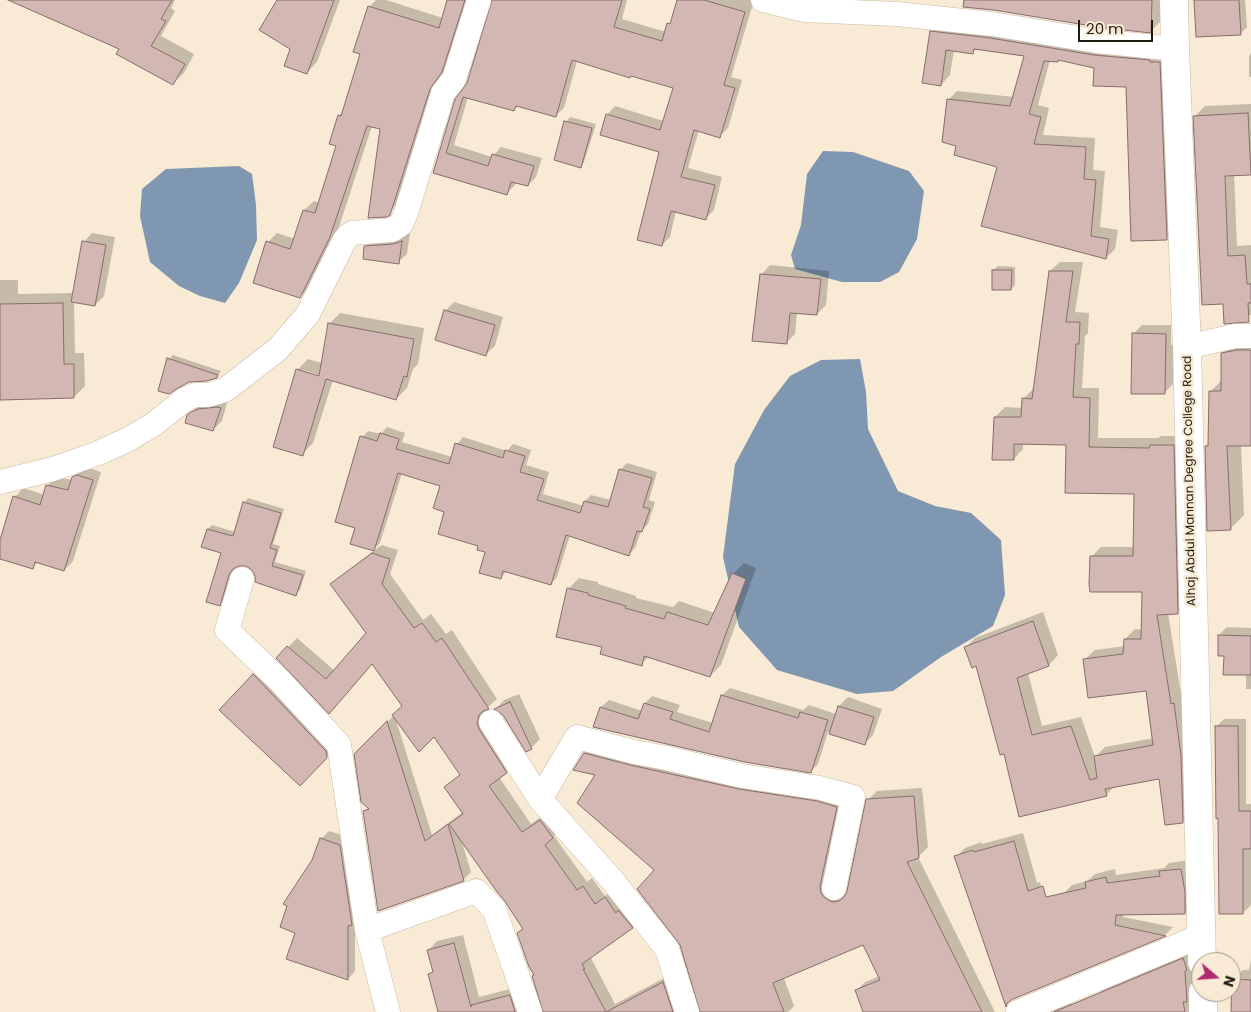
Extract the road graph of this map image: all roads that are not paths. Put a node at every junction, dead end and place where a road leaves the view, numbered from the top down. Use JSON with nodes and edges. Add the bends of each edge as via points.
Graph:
{"nodes":[{"id":1,"x":479,"y":0,"type":"edge"},
{"id":2,"x":763,"y":0,"type":"edge"},
{"id":3,"x":1174,"y":0,"type":"edge"},
{"id":4,"x":1175,"y":49,"type":"junction"},
{"id":5,"x":1251,"y":336,"type":"edge"},
{"id":6,"x":1187,"y":347,"type":"junction"},
{"id":7,"x":0,"y":482,"type":"edge"},
{"id":8,"x":242,"y":579,"type":"dead end"},
{"id":9,"x":491,"y":722,"type":"dead end"},
{"id":10,"x":540,"y":799,"type":"junction"},
{"id":11,"x":834,"y":888,"type":"dead end"},
{"id":12,"x":367,"y":930,"type":"junction"},
{"id":13,"x":1202,"y":949,"type":"edge"},
{"id":14,"x":388,"y":1012,"type":"edge"},
{"id":15,"x":530,"y":1012,"type":"edge"},
{"id":16,"x":687,"y":1012,"type":"edge"},
{"id":17,"x":1018,"y":1012,"type":"edge"}],
"edges":[{"from":1,"to":7,"type":"street","via":[[454,79],[443,93],[400,224],[392,230],[348,236],[308,314],[278,349],[225,390],[184,400],[127,440],[53,469]]},
{"from":2,"to":4,"type":"street","via":[[804,10],[897,14],[983,23],[1096,41]]},
{"from":3,"to":4,"type":"street","name":"Alhaj Abdul Mannan Degree College Road"},
{"from":4,"to":6,"type":"street","name":"Alhaj Abdul Mannan Degree College Road"},
{"from":5,"to":6,"type":"street","via":[[1235,336]]},
{"from":6,"to":13,"type":"street","name":"Alhaj Abdul Mannan Degree College Road"},
{"from":8,"to":12,"type":"street","via":[[227,630],[339,745]]},
{"from":9,"to":10,"type":"street"},
{"from":10,"to":11,"type":"street","via":[[577,737],[742,776],[820,788],[852,797]]},
{"from":10,"to":16,"type":"street","via":[[667,948]]},
{"from":12,"to":14,"type":"street"},
{"from":12,"to":15,"type":"street","via":[[476,892],[494,909]]},
{"from":13,"to":17,"type":"street"}]}
